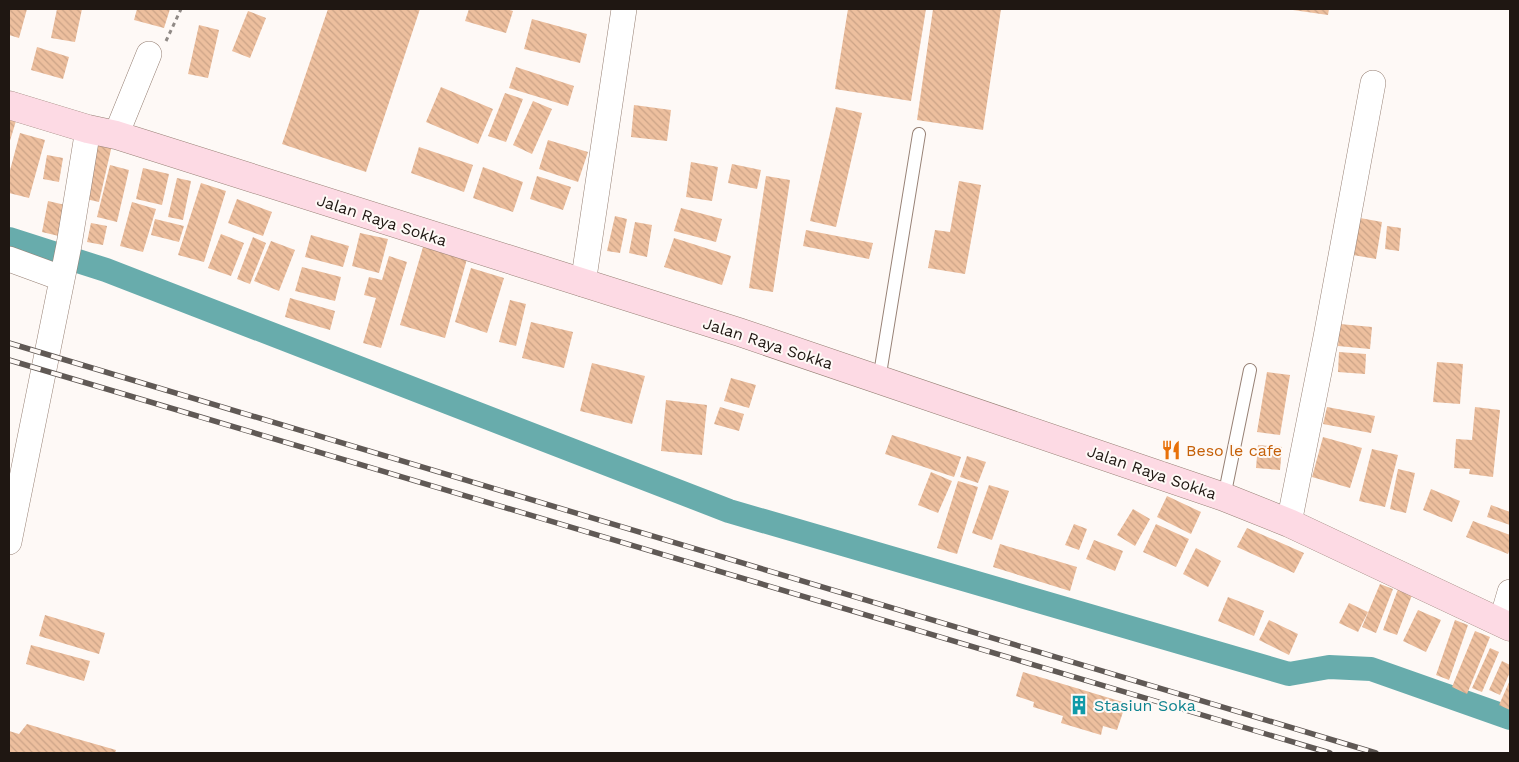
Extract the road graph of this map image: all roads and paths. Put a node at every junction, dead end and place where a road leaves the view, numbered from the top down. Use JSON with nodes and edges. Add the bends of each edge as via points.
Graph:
{"nodes":[{"id":1,"x":181,"y":9,"type":"edge"},
{"id":2,"x":624,"y":9,"type":"edge"},
{"id":3,"x":149,"y":54,"type":"joint"},
{"id":4,"x":1373,"y":82,"type":"dead end"},
{"id":5,"x":9,"y":105,"type":"edge"},
{"id":6,"x":88,"y":128,"type":"junction"},
{"id":7,"x":919,"y":134,"type":"dead end"},
{"id":8,"x":116,"y":135,"type":"junction"},
{"id":9,"x":9,"y":258,"type":"edge"},
{"id":10,"x":64,"y":264,"type":"junction"},
{"id":11,"x":583,"y":284,"type":"junction"},
{"id":12,"x":1250,"y":370,"type":"dead end"},
{"id":13,"x":879,"y":380,"type":"junction"},
{"id":14,"x":1224,"y":497,"type":"junction"},
{"id":15,"x":1289,"y":523,"type":"junction"},
{"id":16,"x":9,"y":542,"type":"edge"},
{"id":17,"x":1510,"y":592,"type":"edge"},
{"id":18,"x":1505,"y":625,"type":"edge"}],
"edges":[{"from":1,"to":3,"type":"path","via":[[162,48]]},
{"from":2,"to":11,"type":"street"},
{"from":3,"to":8,"type":"street"},
{"from":4,"to":15,"type":"street"},
{"from":5,"to":6,"type":"main road","name":"Jalan Raya Sokka"},
{"from":6,"to":8,"type":"main road","name":"Jalan Raya Sokka"},
{"from":6,"to":10,"type":"street"},
{"from":7,"to":13,"type":"lane"},
{"from":8,"to":11,"type":"main road","name":"Jalan Raya Sokka"},
{"from":9,"to":10,"type":"street"},
{"from":10,"to":16,"type":"street"},
{"from":11,"to":13,"type":"main road","name":"Jalan Raya Sokka"},
{"from":12,"to":14,"type":"lane"},
{"from":13,"to":14,"type":"main road","name":"Jalan Raya Sokka"},
{"from":14,"to":15,"type":"main road","name":"Jalan Raya Sokka"},
{"from":15,"to":18,"type":"main road","name":"Jalan Raya Sokka"},
{"from":17,"to":18,"type":"street"}]}
